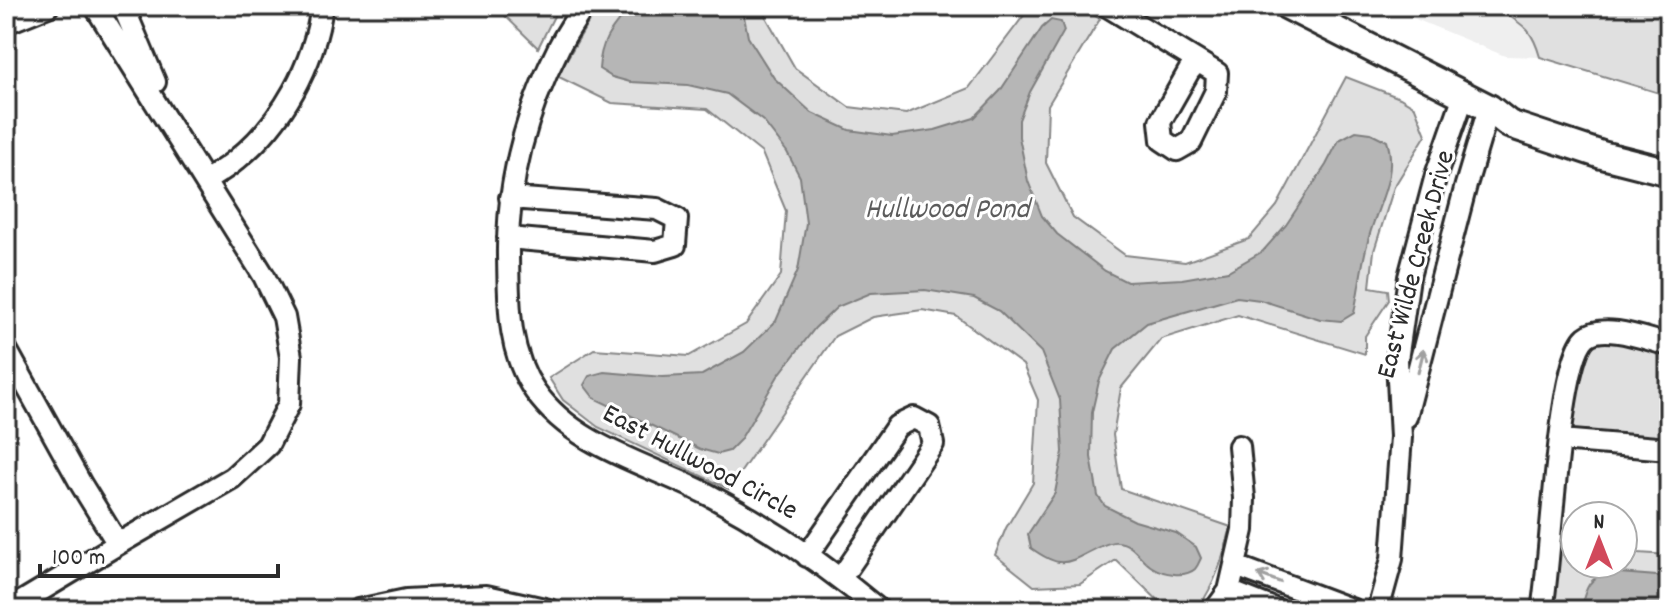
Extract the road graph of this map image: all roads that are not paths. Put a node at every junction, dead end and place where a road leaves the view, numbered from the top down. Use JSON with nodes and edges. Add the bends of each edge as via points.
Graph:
{"nodes":[{"id":1,"x":48,"y":6,"type":"edge"},
{"id":2,"x":95,"y":6,"type":"edge"},
{"id":3,"x":123,"y":6,"type":"edge"},
{"id":4,"x":322,"y":6,"type":"edge"},
{"id":5,"x":584,"y":6,"type":"edge"},
{"id":6,"x":1107,"y":6,"type":"edge"},
{"id":7,"x":1288,"y":6,"type":"edge"},
{"id":8,"x":6,"y":23,"type":"edge"},
{"id":9,"x":1197,"y":62,"type":"junction"},
{"id":10,"x":1464,"y":95,"type":"junction"},
{"id":11,"x":1489,"y":108,"type":"junction"},
{"id":12,"x":179,"y":138,"type":"junction"},
{"id":13,"x":1669,"y":158,"type":"edge"},
{"id":14,"x":1669,"y":172,"type":"edge"},
{"id":15,"x":205,"y":181,"type":"junction"},
{"id":16,"x":510,"y":198,"type":"junction"},
{"id":17,"x":508,"y":238,"type":"junction"},
{"id":18,"x":1669,"y":345,"type":"edge"},
{"id":19,"x":6,"y":349,"type":"edge"},
{"id":20,"x":1401,"y":437,"type":"junction"},
{"id":21,"x":1560,"y":440,"type":"junction"},
{"id":22,"x":1239,"y":446,"type":"dead end"},
{"id":23,"x":1669,"y":449,"type":"edge"},
{"id":24,"x":118,"y":544,"type":"junction"},
{"id":25,"x":807,"y":556,"type":"junction"},
{"id":26,"x":1236,"y":566,"type":"junction"},
{"id":27,"x":841,"y":578,"type":"junction"},
{"id":28,"x":1229,"y":591,"type":"junction"},
{"id":29,"x":8,"y":610,"type":"edge"},
{"id":30,"x":358,"y":610,"type":"edge"},
{"id":31,"x":549,"y":610,"type":"edge"},
{"id":32,"x":879,"y":610,"type":"edge"},
{"id":33,"x":1215,"y":610,"type":"edge"},
{"id":34,"x":1277,"y":610,"type":"edge"},
{"id":35,"x":1353,"y":610,"type":"edge"},
{"id":36,"x":1378,"y":610,"type":"edge"},
{"id":37,"x":1542,"y":610,"type":"edge"}],
"edges":[{"from":1,"to":8,"type":"street"},
{"from":2,"to":12,"type":"street"},
{"from":3,"to":12,"type":"street"},
{"from":4,"to":15,"type":"street","via":[[309,62],[288,101],[236,160]]},
{"from":5,"to":16,"type":"street","name":"East Hullwood Circle","via":[[540,88],[519,149]]},
{"from":6,"to":9,"type":"street"},
{"from":7,"to":10,"type":"main road"},
{"from":9,"to":9,"type":"street","via":[[1217,73],[1216,91],[1191,142],[1177,150],[1162,140],[1160,122]]},
{"from":10,"to":11,"type":"main road"},
{"from":10,"to":20,"type":"street","name":"East Wilde Creek Drive","via":[[1409,277],[1397,360]]},
{"from":11,"to":13,"type":"main road","via":[[1514,109]]},
{"from":11,"to":14,"type":"main road","via":[[1509,124]]},
{"from":20,"to":11,"type":"street","name":"East Wilde Creek Drive","one_way":true},
{"from":12,"to":15,"type":"street"},
{"from":15,"to":24,"type":"street","via":[[284,317],[291,357],[289,404],[268,445],[232,478]]},
{"from":16,"to":17,"type":"street","name":"East Hullwood Circle"},
{"from":16,"to":17,"type":"street","via":[[657,209],[677,219],[675,245],[655,251]]},
{"from":17,"to":25,"type":"street","name":"East Hullwood Circle","via":[[509,315],[518,358],[535,391],[563,422],[602,446],[707,494]]},
{"from":18,"to":21,"type":"street","via":[[1614,331],[1586,337],[1576,352]]},
{"from":19,"to":24,"type":"street"},
{"from":20,"to":36,"type":"street","name":"East Wilde Creek Drive","via":[[1392,559]]},
{"from":21,"to":23,"type":"street"},
{"from":21,"to":37,"type":"street"},
{"from":22,"to":26,"type":"street","via":[[1244,498]]},
{"from":24,"to":29,"type":"street"},
{"from":25,"to":27,"type":"street","name":"East Hullwood Circle"},
{"from":25,"to":27,"type":"street","via":[[897,426],[914,418],[929,426],[933,444]]},
{"from":26,"to":28,"type":"street"},
{"from":35,"to":26,"type":"street","one_way":true},
{"from":27,"to":32,"type":"street","name":"East Hullwood Circle"},
{"from":28,"to":33,"type":"street"},
{"from":28,"to":34,"type":"street"},
{"from":30,"to":31,"type":"street","via":[[406,600],[486,596]]}]}
